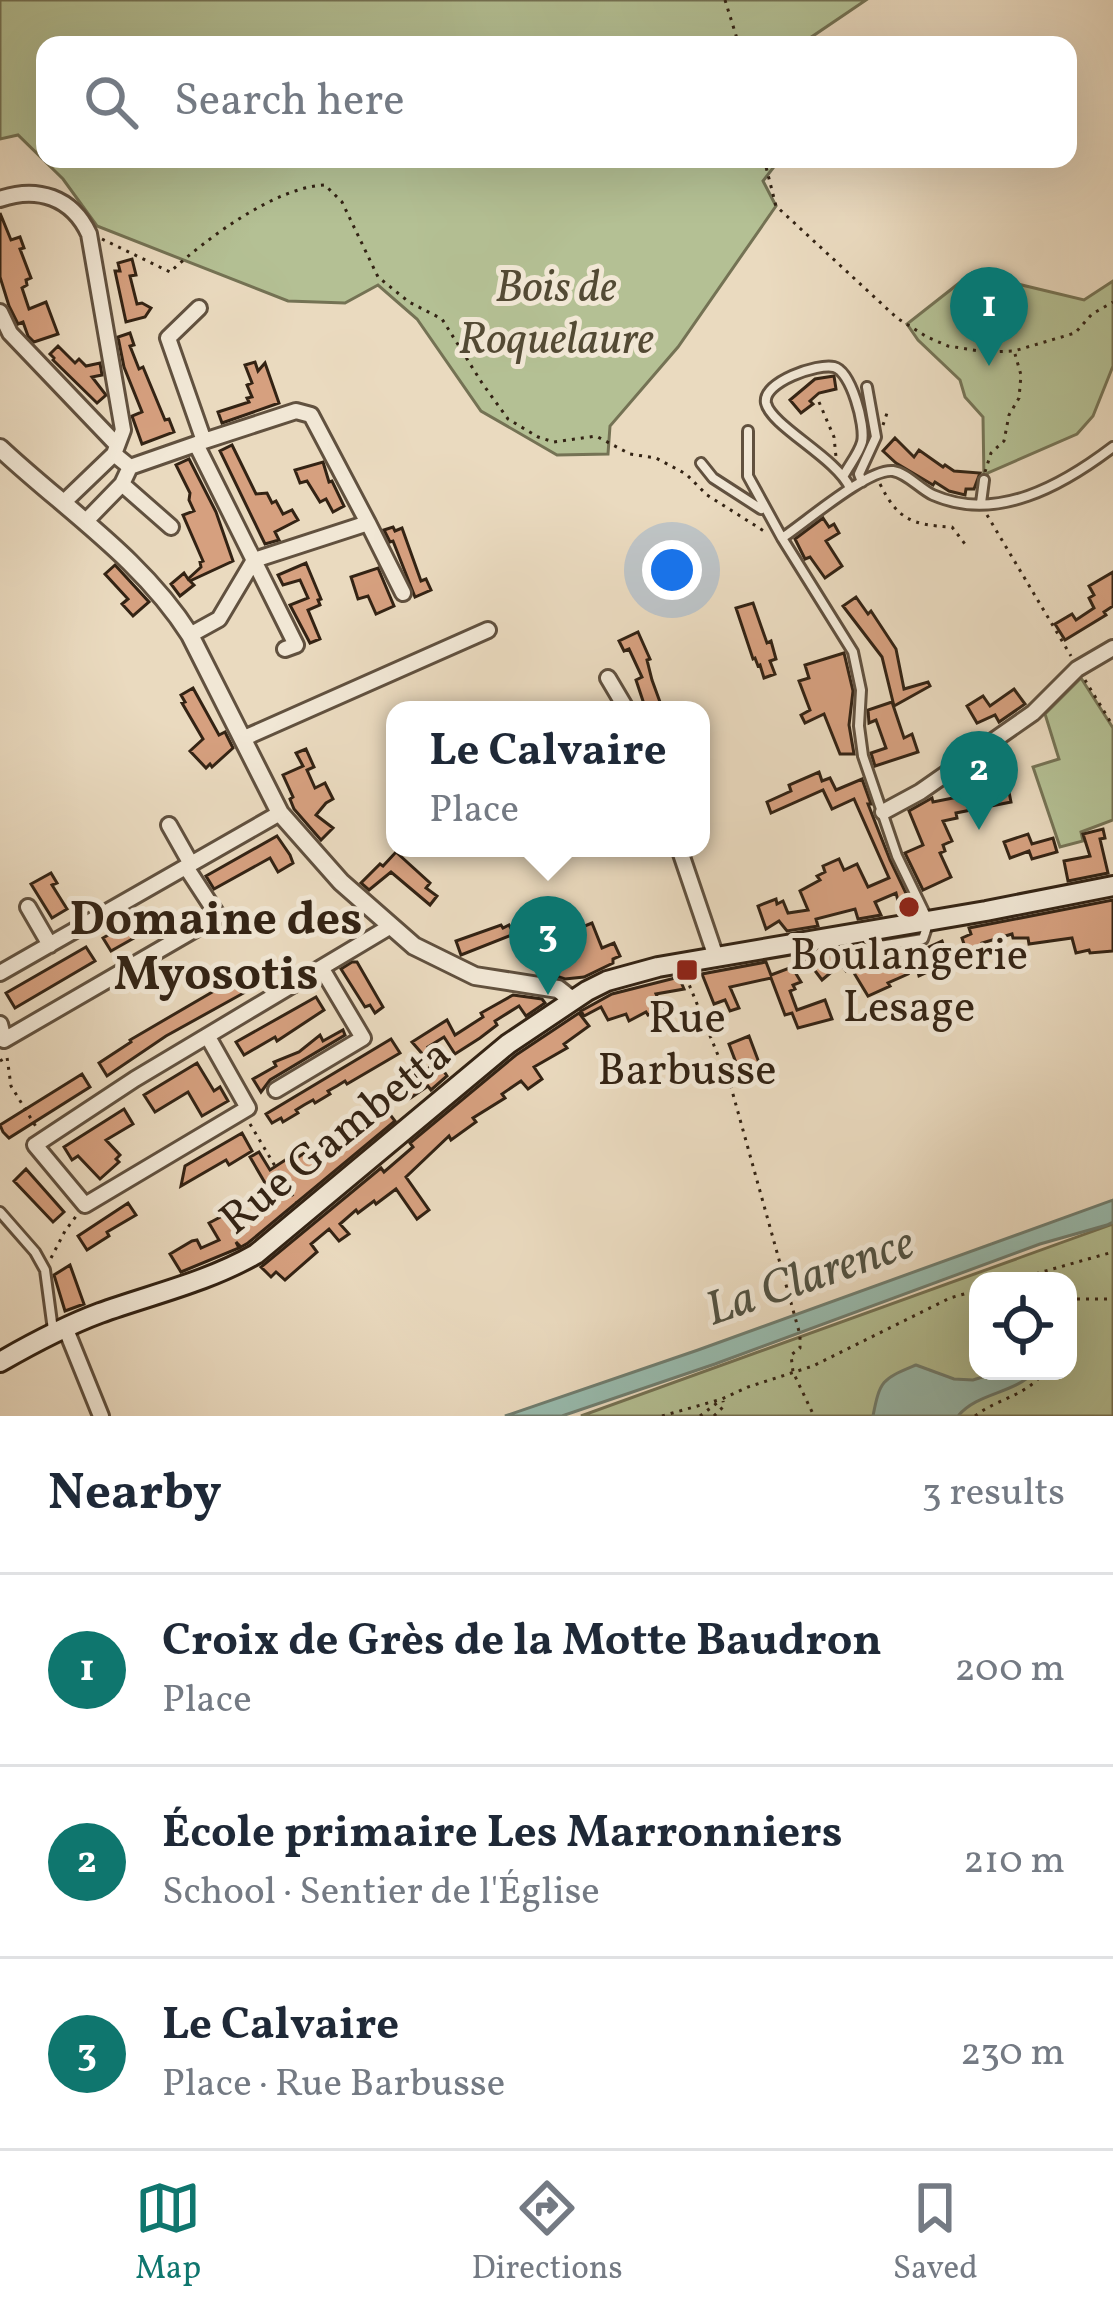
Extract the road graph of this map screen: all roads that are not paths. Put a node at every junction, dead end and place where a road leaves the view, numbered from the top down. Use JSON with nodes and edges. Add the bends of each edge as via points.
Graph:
{"nodes":[{"id":1,"x":0,"y":199,"type":"edge"},
{"id":2,"x":199,"y":308,"type":"dead end"},
{"id":3,"x":0,"y":312,"type":"edge"},
{"id":4,"x":867,"y":387,"type":"dead end"},
{"id":5,"x":748,"y":431,"type":"dead end"},
{"id":6,"x":200,"y":443,"type":"junction"},
{"id":7,"x":1113,"y":447,"type":"edge"},
{"id":8,"x":0,"y":448,"type":"edge"},
{"id":9,"x":115,"y":450,"type":"junction"},
{"id":10,"x":735,"y":460,"type":"dead end"},
{"id":11,"x":701,"y":463,"type":"dead end"},
{"id":12,"x":130,"y":467,"type":"junction"},
{"id":13,"x":747,"y":468,"type":"junction"},
{"id":14,"x":841,"y":472,"type":"junction"},
{"id":15,"x":984,"y":480,"type":"road end"},
{"id":16,"x":862,"y":482,"type":"junction"},
{"id":17,"x":122,"y":484,"type":"junction"},
{"id":18,"x":850,"y":488,"type":"junction"},
{"id":19,"x":64,"y":502,"type":"junction"},
{"id":20,"x":976,"y":503,"type":"junction"},
{"id":21,"x":766,"y":512,"type":"junction"},
{"id":22,"x":86,"y":521,"type":"junction"},
{"id":23,"x":368,"y":523,"type":"junction"},
{"id":24,"x":171,"y":527,"type":"dead end"},
{"id":25,"x":782,"y":538,"type":"junction"},
{"id":26,"x":254,"y":560,"type":"junction"},
{"id":27,"x":403,"y":593,"type":"dead end"},
{"id":28,"x":488,"y":630,"type":"dead end"},
{"id":29,"x":190,"y":635,"type":"junction"},
{"id":30,"x":1113,"y":647,"type":"edge"},
{"id":31,"x":286,"y":649,"type":"dead end"},
{"id":32,"x":608,"y":679,"type":"dead end"},
{"id":33,"x":621,"y":701,"type":"edge"},
{"id":34,"x":242,"y":739,"type":"junction"},
{"id":35,"x":883,"y":812,"type":"junction"},
{"id":36,"x":280,"y":813,"type":"junction"},
{"id":37,"x":169,"y":825,"type":"dead end"},
{"id":38,"x":682,"y":857,"type":"edge"},
{"id":39,"x":189,"y":865,"type":"junction"},
{"id":40,"x":1113,"y":886,"type":"edge"},
{"id":41,"x":28,"y":907,"type":"dead end"},
{"id":42,"x":926,"y":921,"type":"junction"},
{"id":43,"x":392,"y":926,"type":"junction"},
{"id":44,"x":50,"y":945,"type":"junction"},
{"id":45,"x":716,"y":957,"type":"junction"},
{"id":46,"x":322,"y":969,"type":"junction"},
{"id":47,"x":0,"y":974,"type":"edge"},
{"id":48,"x":572,"y":1000,"type":"junction"},
{"id":49,"x":0,"y":1024,"type":"edge"},
{"id":50,"x":208,"y":1037,"type":"junction"},
{"id":51,"x":4,"y":1040,"type":"junction"},
{"id":52,"x":3,"y":1059,"type":"edge"},
{"id":53,"x":276,"y":1090,"type":"dead end"},
{"id":54,"x":0,"y":1212,"type":"edge"},
{"id":55,"x":59,"y":1329,"type":"junction"},
{"id":56,"x":0,"y":1362,"type":"edge"},
{"id":57,"x":101,"y":1416,"type":"edge"}],
"edges":[{"from":1,"to":9,"type":"street","via":[[26,192],[57,199],[89,234],[123,430]]},
{"from":2,"to":6,"type":"street","via":[[168,338]]},
{"from":3,"to":9,"type":"street"},
{"from":4,"to":16,"type":"lane","via":[[876,437]]},
{"from":5,"to":13,"type":"lane"},
{"from":6,"to":12,"type":"street"},
{"from":6,"to":23,"type":"street","via":[[296,411],[310,416]]},
{"from":6,"to":26,"type":"street"},
{"from":7,"to":20,"type":"lane","via":[[1024,499]]},
{"from":8,"to":19,"type":"street"},
{"from":9,"to":12,"type":"street"},
{"from":9,"to":19,"type":"street"},
{"from":10,"to":13,"type":"lane"},
{"from":11,"to":21,"type":"lane"},
{"from":12,"to":17,"type":"street"},
{"from":13,"to":21,"type":"lane"},
{"from":14,"to":14,"type":"lane","via":[[771,411],[773,385],[835,367],[850,380],[863,432]]},
{"from":14,"to":18,"type":"lane"},
{"from":15,"to":20,"type":"lane"},
{"from":16,"to":18,"type":"lane"},
{"from":16,"to":20,"type":"lane","via":[[896,471],[932,494]]},
{"from":17,"to":22,"type":"street"},
{"from":17,"to":24,"type":"street"},
{"from":18,"to":25,"type":"lane"},
{"from":19,"to":22,"type":"street"},
{"from":21,"to":25,"type":"lane"},
{"from":22,"to":29,"type":"street","via":[[158,591]]},
{"from":23,"to":26,"type":"street"},
{"from":23,"to":27,"type":"street"},
{"from":25,"to":35,"type":"lane","via":[[853,652],[863,756]]},
{"from":26,"to":29,"type":"street","via":[[219,619]]},
{"from":26,"to":31,"type":"street","via":[[296,644]]},
{"from":28,"to":34,"type":"street"},
{"from":29,"to":34,"type":"street"},
{"from":30,"to":35,"type":"street","via":[[1033,713]]},
{"from":32,"to":33,"type":"street"},
{"from":34,"to":36,"type":"street"},
{"from":35,"to":42,"type":"lane"},
{"from":36,"to":39,"type":"street"},
{"from":36,"to":43,"type":"street"},
{"from":37,"to":39,"type":"street"},
{"from":38,"to":45,"type":"street"},
{"from":39,"to":44,"type":"street"},
{"from":39,"to":51,"type":"street","via":[[218,916]]},
{"from":40,"to":42,"type":"main road","name":"Rue Gambetta"},
{"from":41,"to":44,"type":"street"},
{"from":42,"to":45,"type":"main road","name":"Rue Gambetta"},
{"from":43,"to":46,"type":"street"},
{"from":43,"to":48,"type":"street","via":[[476,976],[558,989]]},
{"from":44,"to":47,"type":"street"},
{"from":45,"to":48,"type":"main road","name":"Rue Gambetta","via":[[607,981]]},
{"from":46,"to":50,"type":"street"},
{"from":46,"to":53,"type":"street","via":[[363,1038]]},
{"from":48,"to":55,"type":"main road","name":"Rue Gambetta","via":[[256,1254]]},
{"from":49,"to":51,"type":"street"},
{"from":50,"to":50,"type":"street","via":[[248,1108],[85,1205],[35,1145]]},
{"from":51,"to":52,"type":"street"},
{"from":54,"to":55,"type":"lane","via":[[45,1270]]},
{"from":55,"to":56,"type":"main road","name":"Rue Gambetta"},
{"from":55,"to":57,"type":"street"}]}
